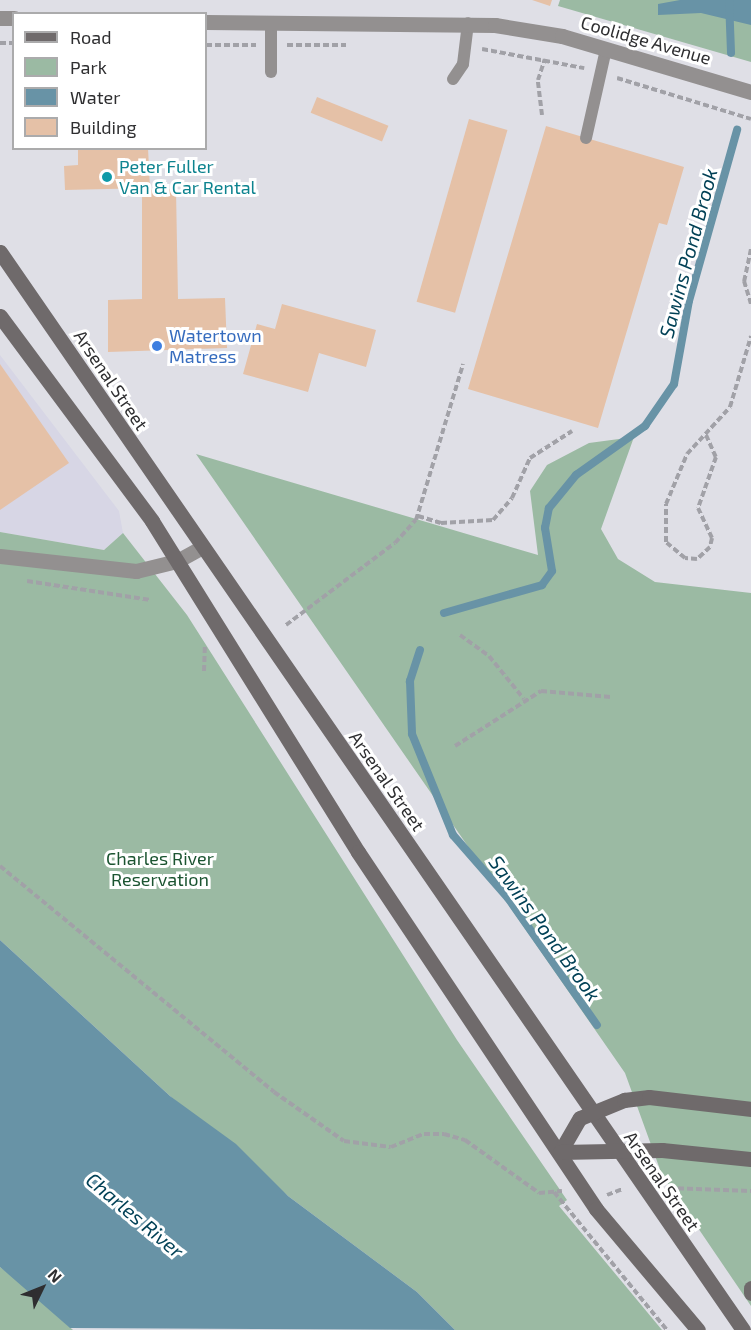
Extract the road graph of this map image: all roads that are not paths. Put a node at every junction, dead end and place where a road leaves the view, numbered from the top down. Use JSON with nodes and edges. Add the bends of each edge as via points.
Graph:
{"nodes":[{"id":1,"x":207,"y":22,"type":"edge"},
{"id":2,"x":271,"y":22,"type":"junction"},
{"id":3,"x":468,"y":23,"type":"junction"},
{"id":4,"x":606,"y":49,"type":"junction"},
{"id":5,"x":271,"y":72,"type":"dead end"},
{"id":6,"x":453,"y":79,"type":"dead end"},
{"id":7,"x":751,"y":92,"type":"edge"},
{"id":8,"x":586,"y":138,"type":"dead end"},
{"id":9,"x":0,"y":252,"type":"edge"},
{"id":10,"x":0,"y":316,"type":"edge"},
{"id":11,"x":202,"y":547,"type":"junction"},
{"id":12,"x":0,"y":555,"type":"edge"},
{"id":13,"x":177,"y":561,"type":"junction"},
{"id":14,"x":751,"y":1109,"type":"edge"},
{"id":15,"x":591,"y":1112,"type":"junction"},
{"id":16,"x":616,"y":1149,"type":"junction"},
{"id":17,"x":560,"y":1152,"type":"junction"},
{"id":18,"x":751,"y":1159,"type":"edge"},
{"id":19,"x":751,"y":1288,"type":"edge"},
{"id":20,"x":751,"y":1293,"type":"edge"},
{"id":21,"x":698,"y":1330,"type":"edge"},
{"id":22,"x":743,"y":1330,"type":"edge"}],
"edges":[{"from":1,"to":2,"type":"street","name":"Coolidge Avenue"},
{"from":2,"to":3,"type":"street","name":"Coolidge Avenue"},
{"from":2,"to":5,"type":"lane"},
{"from":3,"to":4,"type":"street","name":"Coolidge Avenue","via":[[541,32]]},
{"from":3,"to":6,"type":"lane","via":[[463,64]]},
{"from":4,"to":7,"type":"street","name":"Coolidge Avenue"},
{"from":4,"to":8,"type":"lane"},
{"from":9,"to":11,"type":"main road","name":"Arsenal Street"},
{"from":10,"to":13,"type":"main road"},
{"from":11,"to":13,"type":"street"},
{"from":11,"to":15,"type":"main road","name":"Arsenal Street"},
{"from":12,"to":13,"type":"street","via":[[136,571]]},
{"from":13,"to":17,"type":"main road","via":[[358,852]]},
{"from":14,"to":15,"type":"main road","via":[[649,1097]]},
{"from":15,"to":16,"type":"main road","name":"Arsenal Street"},
{"from":15,"to":17,"type":"main road","via":[[577,1121]]},
{"from":16,"to":17,"type":"main road"},
{"from":16,"to":18,"type":"main road"},
{"from":16,"to":22,"type":"main road","name":"Arsenal Street"},
{"from":17,"to":21,"type":"main road","via":[[584,1190]]},
{"from":19,"to":20,"type":"main road"}]}
